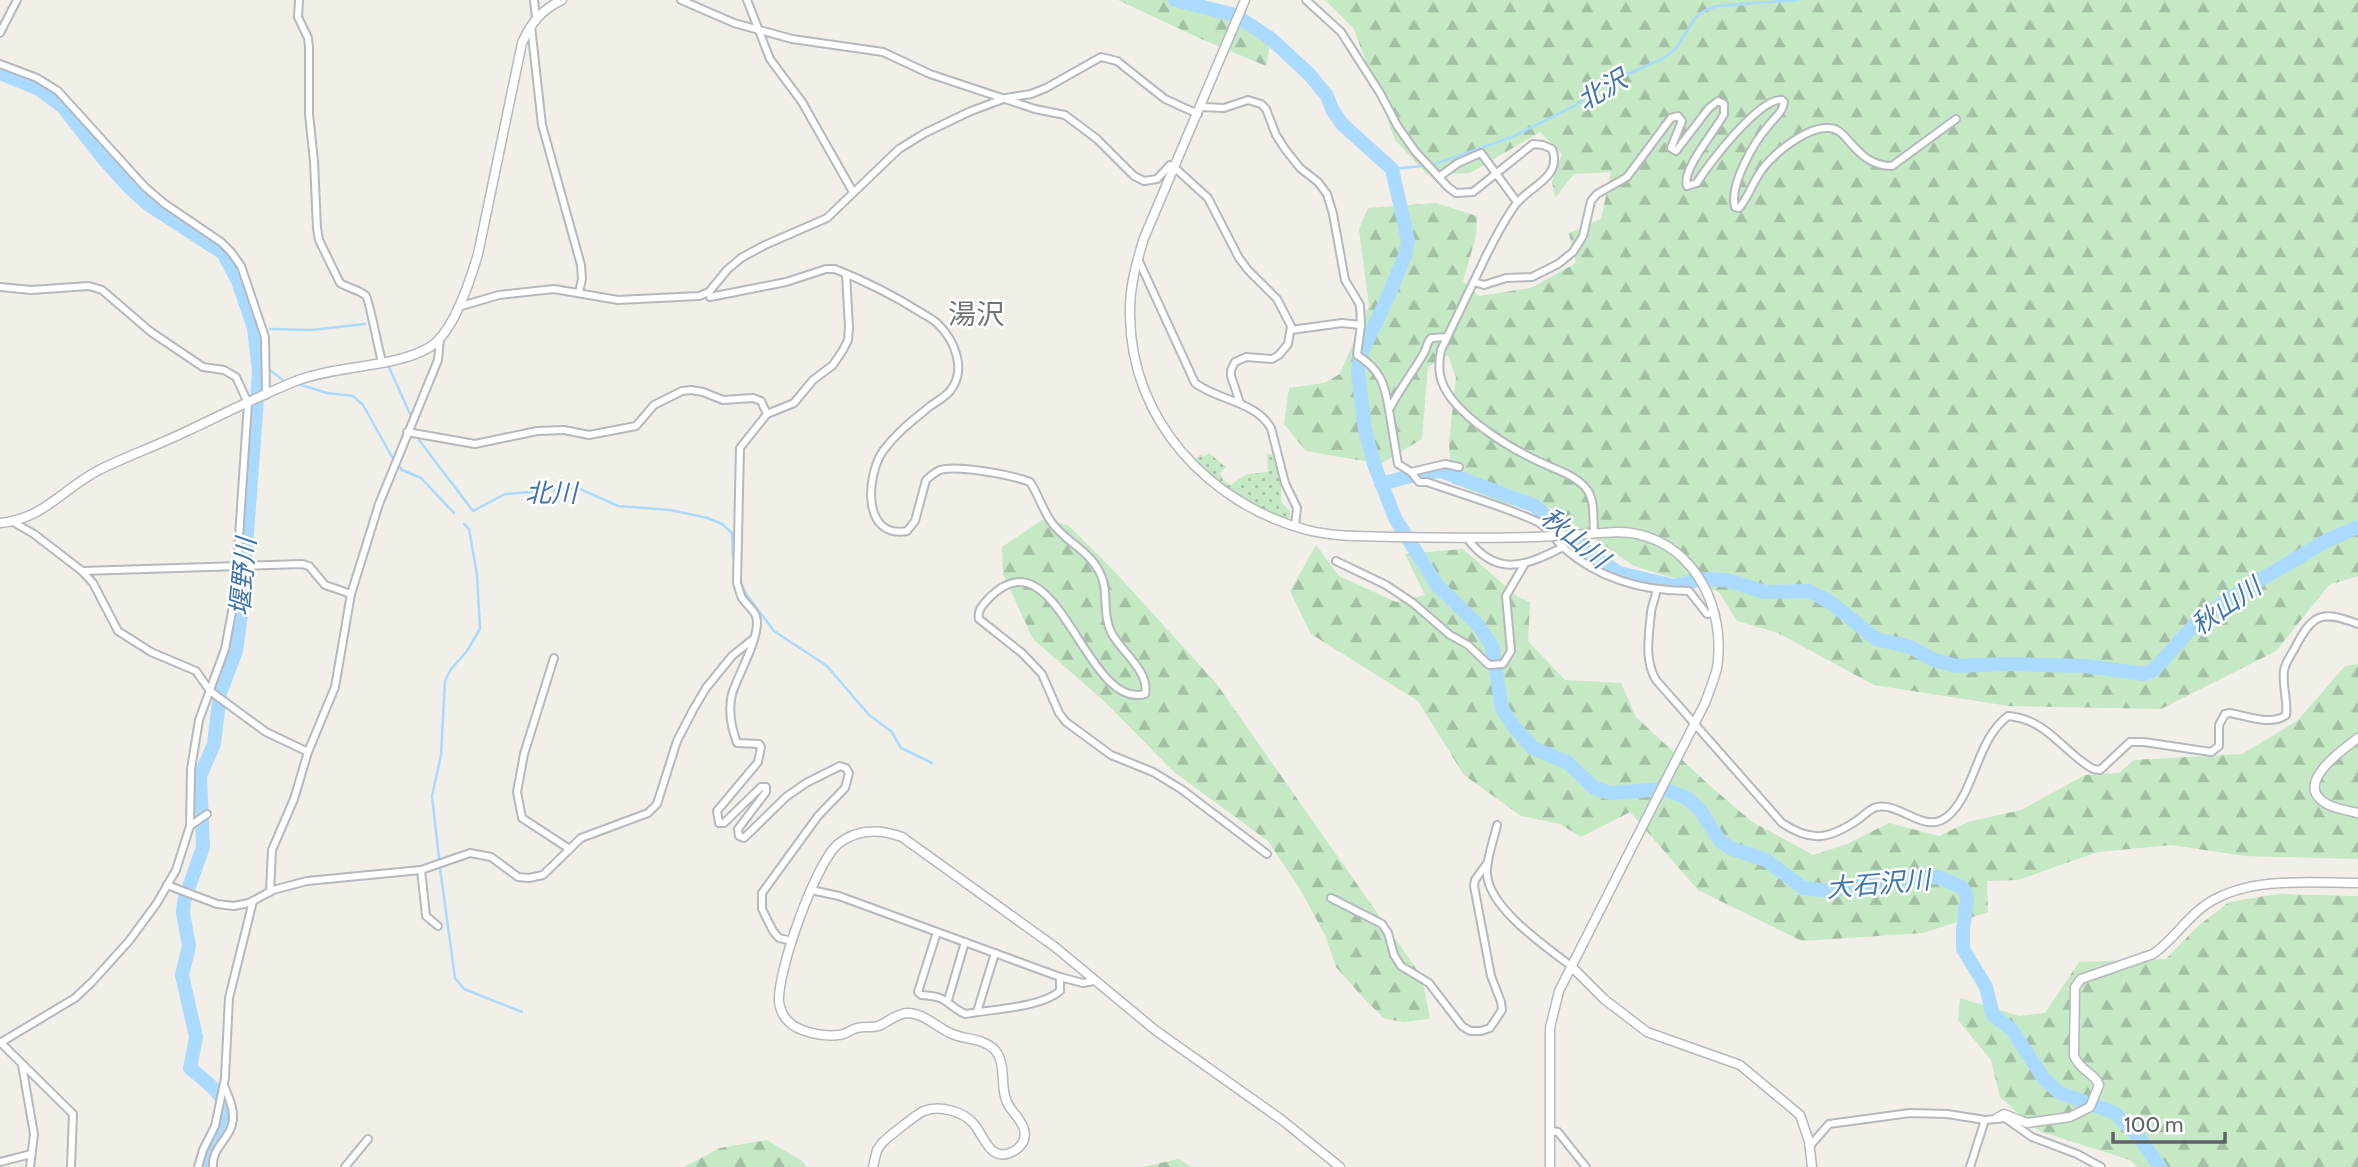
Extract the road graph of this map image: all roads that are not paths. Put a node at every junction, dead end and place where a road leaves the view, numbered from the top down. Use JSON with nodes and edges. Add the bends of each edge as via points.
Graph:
{"nodes":[{"id":1,"x":17,"y":0,"type":"edge"},
{"id":2,"x":299,"y":0,"type":"edge"},
{"id":3,"x":534,"y":0,"type":"edge"},
{"id":4,"x":562,"y":0,"type":"edge"},
{"id":5,"x":681,"y":0,"type":"edge"},
{"id":6,"x":747,"y":0,"type":"edge"},
{"id":7,"x":1245,"y":0,"type":"edge"},
{"id":8,"x":1306,"y":0,"type":"edge"},
{"id":9,"x":534,"y":21,"type":"junction"},
{"id":10,"x":758,"y":28,"type":"junction"},
{"id":11,"x":0,"y":33,"type":"edge"},
{"id":12,"x":0,"y":64,"type":"edge"},
{"id":13,"x":1006,"y":98,"type":"junction"},
{"id":14,"x":1199,"y":110,"type":"junction"},
{"id":15,"x":1955,"y":119,"type":"dead end"},
{"id":16,"x":1174,"y":167,"type":"junction"},
{"id":17,"x":1496,"y":173,"type":"junction"},
{"id":18,"x":1439,"y":177,"type":"junction"},
{"id":19,"x":853,"y":192,"type":"junction"},
{"id":20,"x":1517,"y":202,"type":"junction"},
{"id":21,"x":1138,"y":259,"type":"junction"},
{"id":22,"x":846,"y":274,"type":"junction"},
{"id":23,"x":1474,"y":282,"type":"junction"},
{"id":24,"x":0,"y":287,"type":"edge"},
{"id":25,"x":579,"y":292,"type":"junction"},
{"id":26,"x":710,"y":297,"type":"dead end"},
{"id":27,"x":457,"y":307,"type":"junction"},
{"id":28,"x":1361,"y":325,"type":"junction"},
{"id":29,"x":1291,"y":330,"type":"junction"},
{"id":30,"x":1447,"y":337,"type":"junction"},
{"id":31,"x":440,"y":339,"type":"junction"},
{"id":32,"x":382,"y":362,"type":"junction"},
{"id":33,"x":265,"y":395,"type":"junction"},
{"id":34,"x":250,"y":402,"type":"junction"},
{"id":35,"x":1240,"y":403,"type":"junction"},
{"id":36,"x":1389,"y":410,"type":"junction"},
{"id":37,"x":767,"y":414,"type":"junction"},
{"id":38,"x":407,"y":432,"type":"junction"},
{"id":39,"x":1460,"y":467,"type":"dead end"},
{"id":40,"x":1411,"y":472,"type":"junction"},
{"id":41,"x":13,"y":522,"type":"junction"},
{"id":42,"x":0,"y":523,"type":"edge"},
{"id":43,"x":1295,"y":526,"type":"junction"},
{"id":44,"x":1592,"y":534,"type":"junction"},
{"id":45,"x":1467,"y":538,"type":"junction"},
{"id":46,"x":1563,"y":547,"type":"junction"},
{"id":47,"x":1336,"y":561,"type":"dead end"},
{"id":48,"x":1524,"y":565,"type":"junction"},
{"id":49,"x":237,"y":567,"type":"junction"},
{"id":50,"x":82,"y":570,"type":"junction"},
{"id":51,"x":1656,"y":590,"type":"junction"},
{"id":52,"x":351,"y":594,"type":"junction"},
{"id":53,"x":1715,"y":613,"type":"junction"},
{"id":54,"x":2358,"y":624,"type":"edge"},
{"id":55,"x":754,"y":638,"type":"junction"},
{"id":56,"x":554,"y":658,"type":"dead end"},
{"id":57,"x":210,"y":691,"type":"junction"},
{"id":58,"x":1695,"y":724,"type":"junction"},
{"id":59,"x":2358,"y":738,"type":"edge"},
{"id":60,"x":307,"y":752,"type":"junction"},
{"id":61,"x":2358,"y":813,"type":"edge"},
{"id":62,"x":207,"y":814,"type":"dead end"},
{"id":63,"x":191,"y":825,"type":"junction"},
{"id":64,"x":1497,"y":825,"type":"dead end"},
{"id":65,"x":568,"y":848,"type":"junction"},
{"id":66,"x":1267,"y":854,"type":"dead end"},
{"id":67,"x":1488,"y":862,"type":"junction"},
{"id":68,"x":421,"y":870,"type":"junction"},
{"id":69,"x":2358,"y":883,"type":"edge"},
{"id":70,"x":167,"y":885,"type":"junction"},
{"id":71,"x":811,"y":890,"type":"junction"},
{"id":72,"x":270,"y":892,"type":"junction"},
{"id":73,"x":1331,"y":898,"type":"dead end"},
{"id":74,"x":253,"y":901,"type":"junction"},
{"id":75,"x":438,"y":926,"type":"dead end"},
{"id":76,"x":937,"y":932,"type":"junction"},
{"id":77,"x":792,"y":941,"type":"junction"},
{"id":78,"x":965,"y":942,"type":"junction"},
{"id":79,"x":995,"y":953,"type":"junction"},
{"id":80,"x":1571,"y":966,"type":"junction"},
{"id":81,"x":1060,"y":977,"type":"junction"},
{"id":82,"x":1094,"y":981,"type":"junction"},
{"id":83,"x":948,"y":1000,"type":"junction"},
{"id":84,"x":977,"y":1012,"type":"junction"},
{"id":85,"x":0,"y":1041,"type":"edge"},
{"id":86,"x":22,"y":1065,"type":"junction"},
{"id":87,"x":223,"y":1086,"type":"junction"},
{"id":88,"x":1997,"y":1118,"type":"junction"},
{"id":89,"x":1985,"y":1120,"type":"junction"},
{"id":90,"x":230,"y":1130,"type":"junction"},
{"id":91,"x":1550,"y":1131,"type":"junction"},
{"id":92,"x":212,"y":1134,"type":"junction"},
{"id":93,"x":368,"y":1139,"type":"dead end"},
{"id":94,"x":1810,"y":1147,"type":"junction"},
{"id":95,"x":32,"y":1154,"type":"junction"},
{"id":96,"x":0,"y":1162,"type":"edge"},
{"id":97,"x":30,"y":1167,"type":"edge"},
{"id":98,"x":71,"y":1167,"type":"edge"},
{"id":99,"x":198,"y":1167,"type":"edge"},
{"id":100,"x":213,"y":1167,"type":"edge"},
{"id":101,"x":345,"y":1167,"type":"edge"},
{"id":102,"x":873,"y":1167,"type":"edge"},
{"id":103,"x":1339,"y":1167,"type":"edge"},
{"id":104,"x":1550,"y":1167,"type":"edge"},
{"id":105,"x":1586,"y":1167,"type":"edge"},
{"id":106,"x":1812,"y":1167,"type":"edge"},
{"id":107,"x":1970,"y":1167,"type":"edge"},
{"id":108,"x":2101,"y":1167,"type":"edge"}],
"edges":[{"from":1,"to":11,"type":"street"},
{"from":2,"to":32,"type":"street","via":[[298,17],[309,47],[319,240],[340,284],[369,299]]},
{"from":3,"to":9,"type":"street"},
{"from":4,"to":9,"type":"street"},
{"from":5,"to":10,"type":"street","via":[[734,23]]},
{"from":6,"to":10,"type":"street"},
{"from":7,"to":14,"type":"street"},
{"from":8,"to":18,"type":"street","via":[[1341,32],[1398,127]]},
{"from":9,"to":25,"type":"street","via":[[542,125],[581,265]]},
{"from":9,"to":27,"type":"street","via":[[522,43],[478,254]]},
{"from":10,"to":13,"type":"street","via":[[792,39],[883,51],[930,74]]},
{"from":10,"to":19,"type":"street","via":[[770,59],[802,102]]},
{"from":12,"to":33,"type":"street","via":[[58,91],[145,187],[231,252],[241,266],[265,337]]},
{"from":13,"to":14,"type":"street","via":[[1039,91],[1101,57],[1117,61],[1165,100]]},
{"from":13,"to":16,"type":"street","via":[[1079,123],[1144,181],[1157,179],[1170,165]]},
{"from":13,"to":19,"type":"street","via":[[925,133],[899,149]]},
{"from":14,"to":16,"type":"street"},
{"from":14,"to":28,"type":"street","via":[[1248,100],[1266,109],[1285,149],[1327,194],[1345,280],[1360,305]]},
{"from":15,"to":23,"type":"street","via":[[1892,166],[1866,159],[1833,128],[1804,135],[1762,169],[1739,208],[1734,201],[1743,166],[1784,102],[1774,100],[1748,121],[1709,162],[1698,183],[1687,186],[1694,161],[1724,114],[1724,104],[1718,101],[1676,151],[1671,148],[1682,121],[1678,116],[1671,118],[1627,177],[1591,201],[1583,236],[1558,264],[1532,277],[1484,285]]},
{"from":16,"to":21,"type":"street"},
{"from":16,"to":29,"type":"street","via":[[1208,198],[1239,258],[1285,310]]},
{"from":17,"to":18,"type":"street","via":[[1465,194],[1456,193]]},
{"from":17,"to":18,"type":"street","via":[[1481,153]]},
{"from":17,"to":20,"type":"street"},
{"from":17,"to":20,"type":"street","via":[[1534,144],[1552,149],[1555,166]]},
{"from":19,"to":25,"type":"street","via":[[827,218],[741,258],[709,292],[699,296],[618,300]]},
{"from":20,"to":23,"type":"street"},
{"from":21,"to":35,"type":"street","via":[[1195,383]]},
{"from":21,"to":43,"type":"street","via":[[1130,316],[1133,354],[1155,414],[1172,442],[1214,484],[1262,513]]},
{"from":22,"to":26,"type":"street","via":[[825,269]]},
{"from":22,"to":37,"type":"street","via":[[849,328],[843,350],[794,403]]},
{"from":22,"to":66,"type":"street","via":[[900,299],[938,324],[958,357],[957,380],[949,392],[902,428],[882,453],[871,484],[872,508],[879,524],[897,533],[907,531],[915,521],[926,480],[942,469],[1015,476],[1030,482],[1050,521],[1100,572],[1106,622],[1145,681],[1145,694],[1127,693],[1101,673],[1037,586],[1023,582],[1000,587],[982,605],[979,620],[1042,674],[1066,722],[1111,755],[1181,789]]},
{"from":23,"to":30,"type":"street"},
{"from":24,"to":34,"type":"street","via":[[89,286],[102,290],[151,332],[204,367],[236,377]]},
{"from":25,"to":27,"type":"street","via":[[527,291]]},
{"from":27,"to":31,"type":"street"},
{"from":28,"to":29,"type":"street"},
{"from":28,"to":36,"type":"street","via":[[1357,355],[1369,362],[1385,385]]},
{"from":29,"to":35,"type":"street","via":[[1279,355],[1235,362],[1231,376]]},
{"from":30,"to":36,"type":"street","via":[[1428,340]]},
{"from":30,"to":44,"type":"street","via":[[1439,365],[1449,394],[1499,439],[1579,481],[1589,492]]},
{"from":31,"to":32,"type":"street","via":[[407,358]]},
{"from":31,"to":38,"type":"street","via":[[438,359]]},
{"from":32,"to":33,"type":"street","via":[[298,380]]},
{"from":33,"to":34,"type":"street"},
{"from":34,"to":41,"type":"street","via":[[95,472],[38,513]]},
{"from":34,"to":49,"type":"street"},
{"from":35,"to":43,"type":"street","via":[[1263,416],[1271,428],[1285,483],[1297,508]]},
{"from":36,"to":40,"type":"street","via":[[1398,464]]},
{"from":37,"to":38,"type":"street","via":[[761,401],[753,398],[723,400],[691,390],[654,405],[636,426],[589,435],[537,431],[475,444]]},
{"from":37,"to":55,"type":"street","via":[[740,447],[737,583],[741,597],[756,615]]},
{"from":38,"to":52,"type":"street"},
{"from":39,"to":40,"type":"street","via":[[1445,464]]},
{"from":40,"to":46,"type":"street","via":[[1419,482],[1540,523]]},
{"from":41,"to":42,"type":"street"},
{"from":41,"to":50,"type":"street"},
{"from":43,"to":45,"type":"street","via":[[1343,536]]},
{"from":44,"to":45,"type":"street","bridge":true},
{"from":44,"to":53,"type":"street","via":[[1618,532],[1658,540],[1690,565]]},
{"from":45,"to":48,"type":"street","via":[[1488,559],[1502,565]]},
{"from":46,"to":48,"type":"street"},
{"from":46,"to":51,"type":"street","via":[[1607,575]]},
{"from":47,"to":48,"type":"street","via":[[1386,585],[1495,666],[1503,664],[1511,651],[1506,596]]},
{"from":49,"to":50,"type":"street"},
{"from":49,"to":52,"type":"street","via":[[302,564],[325,585]]},
{"from":49,"to":57,"type":"street","via":[[225,649]]},
{"from":50,"to":57,"type":"street","via":[[118,631],[151,652],[196,671]]},
{"from":51,"to":53,"type":"street","via":[[1689,591],[1707,614]]},
{"from":51,"to":58,"type":"street","via":[[1649,669]]},
{"from":52,"to":60,"type":"street","via":[[335,687]]},
{"from":53,"to":58,"type":"street","via":[[1716,668]]},
{"from":54,"to":58,"type":"street","via":[[2326,615],[2316,619],[2285,664],[2286,715],[2265,720],[2225,714],[2219,725],[2219,746],[2211,752],[2130,742],[2100,770],[2093,769],[2036,722],[2008,716],[1984,746],[1956,807],[1939,821],[1876,807],[1831,836],[1797,833],[1782,823]]},
{"from":55,"to":65,"type":"street","via":[[732,656],[693,710],[677,741],[657,804],[648,813],[581,838]]},
{"from":55,"to":77,"type":"street","via":[[732,696],[730,714],[737,743],[759,744],[761,754],[717,811],[719,823],[728,821],[764,786],[766,792],[738,829],[738,836],[744,838],[806,783],[840,765],[849,773],[845,788],[818,816],[762,892],[762,909],[773,931]]},
{"from":56,"to":65,"type":"street","via":[[517,792],[522,818]]},
{"from":57,"to":60,"type":"street","via":[[266,732]]},
{"from":57,"to":63,"type":"street","via":[[193,745]]},
{"from":58,"to":80,"type":"street"},
{"from":59,"to":61,"type":"street","via":[[2331,759],[2318,776],[2316,792],[2330,805]]},
{"from":60,"to":72,"type":"street","via":[[294,799],[272,850]]},
{"from":62,"to":63,"type":"street"},
{"from":63,"to":70,"type":"street"},
{"from":64,"to":67,"type":"street"},
{"from":65,"to":68,"type":"street","via":[[554,867],[529,878],[519,877],[491,857],[470,853]]},
{"from":67,"to":73,"type":"street","via":[[1474,886],[1490,976],[1502,1010],[1490,1028],[1481,1031],[1462,1026],[1429,984],[1401,966],[1382,924]]},
{"from":67,"to":80,"type":"street","via":[[1490,888],[1502,904],[1520,925]]},
{"from":68,"to":72,"type":"street","via":[[307,881]]},
{"from":68,"to":75,"type":"street","via":[[426,916]]},
{"from":69,"to":88,"type":"street","via":[[2237,889],[2201,908],[2153,954],[2081,979],[2076,987],[2074,1056],[2078,1066],[2097,1080],[2098,1091],[2090,1107],[2049,1121],[2027,1123],[2004,1114]]},
{"from":70,"to":74,"type":"street","via":[[216,904]]},
{"from":70,"to":85,"type":"street","via":[[128,941],[75,998]]},
{"from":71,"to":76,"type":"street"},
{"from":71,"to":77,"type":"street"},
{"from":71,"to":82,"type":"street","via":[[837,845],[867,830],[886,831],[902,837],[1055,947]]},
{"from":72,"to":74,"type":"street"},
{"from":74,"to":87,"type":"street","via":[[229,998]]},
{"from":76,"to":78,"type":"street"},
{"from":76,"to":83,"type":"street","via":[[918,992]]},
{"from":77,"to":102,"type":"street","via":[[779,996],[782,1013],[793,1026],[838,1035],[911,1013],[950,1034],[983,1041],[998,1054],[1004,1098],[1025,1129],[1018,1149],[998,1156],[986,1148],[974,1124],[962,1115],[942,1109],[924,1111],[882,1143]]},
{"from":78,"to":79,"type":"street"},
{"from":78,"to":83,"type":"street"},
{"from":79,"to":81,"type":"street"},
{"from":79,"to":84,"type":"street"},
{"from":80,"to":91,"type":"street","via":[[1550,1028]]},
{"from":80,"to":94,"type":"street","via":[[1647,1032],[1740,1065],[1800,1115]]},
{"from":81,"to":82,"type":"street","via":[[1083,984]]},
{"from":81,"to":84,"type":"street","via":[[1060,990],[1050,999]]},
{"from":82,"to":103,"type":"street"},
{"from":83,"to":84,"type":"street","via":[[965,1014]]},
{"from":85,"to":86,"type":"street"},
{"from":86,"to":95,"type":"street","via":[[34,1134]]},
{"from":86,"to":98,"type":"street","via":[[73,1114]]},
{"from":87,"to":90,"type":"street","via":[[233,1111]]},
{"from":87,"to":92,"type":"street"},
{"from":88,"to":89,"type":"street"},
{"from":88,"to":108,"type":"street"},
{"from":89,"to":94,"type":"street","via":[[1910,1113],[1829,1124]]},
{"from":89,"to":107,"type":"street"},
{"from":90,"to":92,"type":"street"},
{"from":90,"to":100,"type":"street","via":[[214,1155]]},
{"from":91,"to":104,"type":"street"},
{"from":91,"to":105,"type":"street","via":[[1558,1132]]},
{"from":92,"to":99,"type":"street"},
{"from":93,"to":101,"type":"street"},
{"from":94,"to":106,"type":"street"},
{"from":95,"to":96,"type":"street"},
{"from":95,"to":97,"type":"street"}]}
